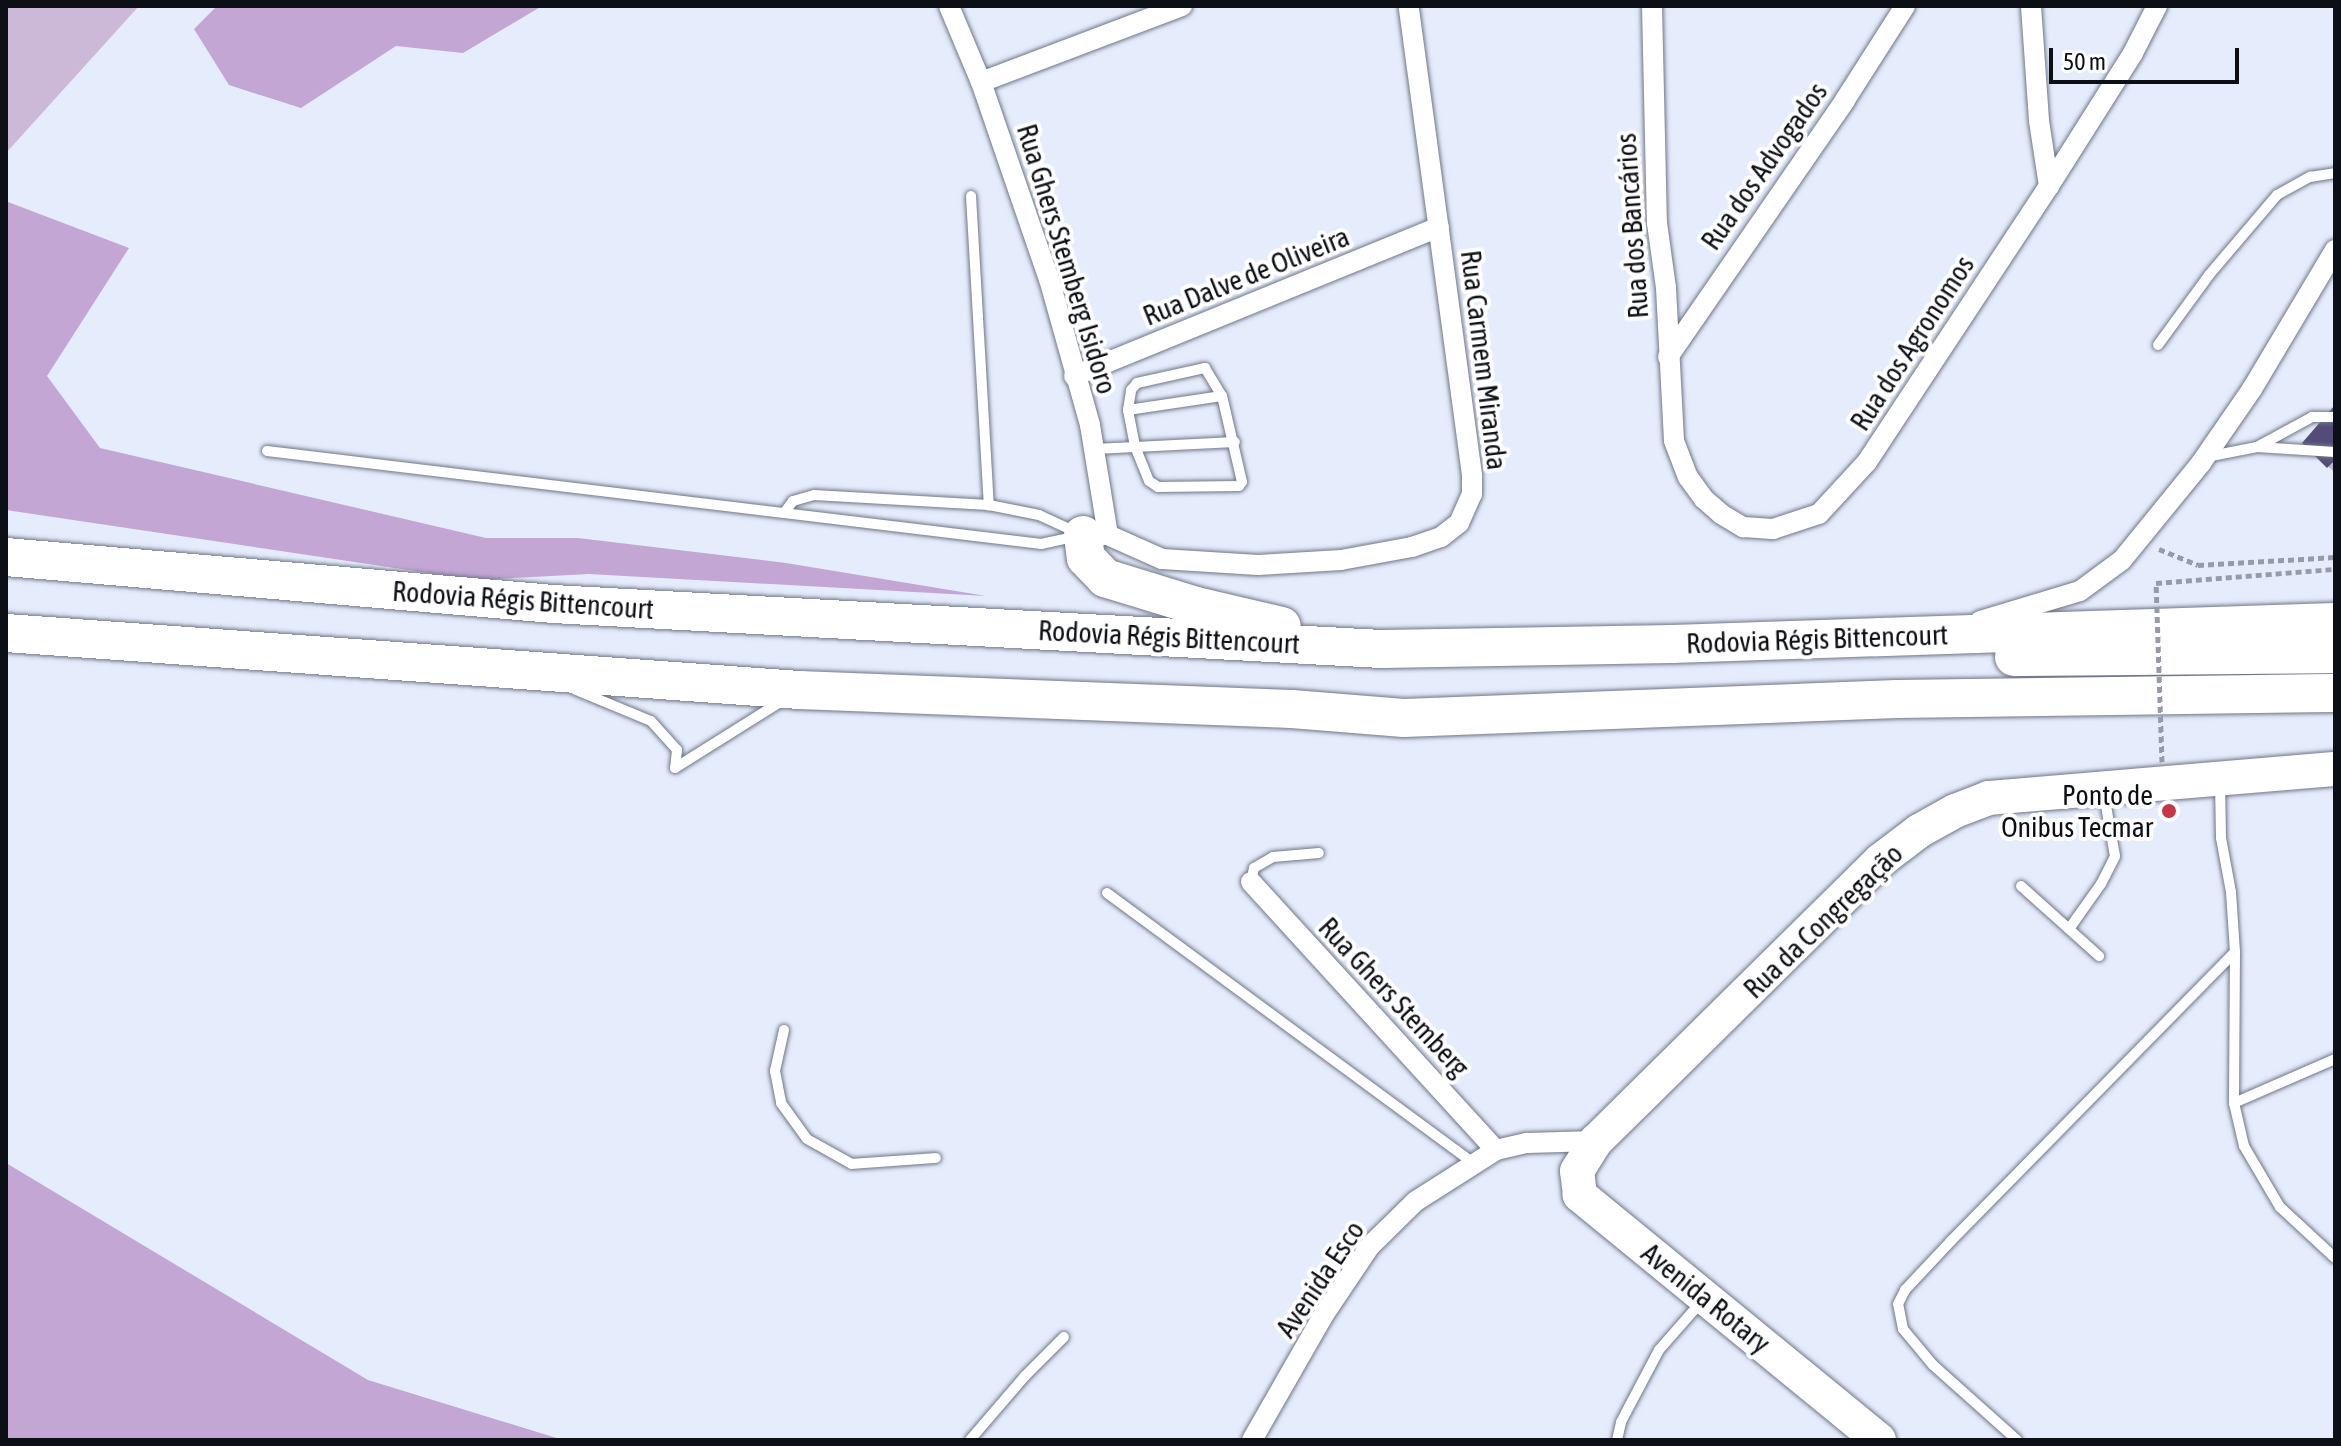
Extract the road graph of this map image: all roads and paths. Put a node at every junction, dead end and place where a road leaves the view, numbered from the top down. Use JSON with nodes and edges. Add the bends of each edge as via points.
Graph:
{"nodes":[{"id":1,"x":949,"y":6,"type":"edge"},
{"id":2,"x":1182,"y":6,"type":"edge"},
{"id":3,"x":1409,"y":6,"type":"edge"},
{"id":4,"x":1652,"y":6,"type":"edge"},
{"id":5,"x":1905,"y":6,"type":"edge"},
{"id":6,"x":2031,"y":6,"type":"edge"},
{"id":7,"x":2157,"y":6,"type":"edge"},
{"id":8,"x":981,"y":82,"type":"junction"},
{"id":9,"x":2335,"y":173,"type":"edge"},
{"id":10,"x":2049,"y":186,"type":"junction"},
{"id":11,"x":971,"y":196,"type":"dead end"},
{"id":12,"x":1439,"y":227,"type":"junction"},
{"id":13,"x":2335,"y":250,"type":"edge"},
{"id":14,"x":2158,"y":345,"type":"dead end"},
{"id":15,"x":1668,"y":357,"type":"junction"},
{"id":16,"x":1074,"y":376,"type":"junction"},
{"id":17,"x":1222,"y":396,"type":"junction"},
{"id":18,"x":1128,"y":410,"type":"junction"},
{"id":19,"x":2335,"y":417,"type":"edge"},
{"id":20,"x":1674,"y":441,"type":"joint"},
{"id":21,"x":1235,"y":442,"type":"junction"},
{"id":22,"x":1135,"y":446,"type":"junction"},
{"id":23,"x":2257,"y":447,"type":"junction"},
{"id":24,"x":1095,"y":449,"type":"junction"},
{"id":25,"x":267,"y":451,"type":"dead end"},
{"id":26,"x":2335,"y":452,"type":"edge"},
{"id":27,"x":2205,"y":458,"type":"junction"},
{"id":28,"x":989,"y":505,"type":"junction"},
{"id":29,"x":784,"y":513,"type":"junction"},
{"id":30,"x":1096,"y":535,"type":"junction"},
{"id":31,"x":2140,"y":541,"type":"junction"},
{"id":32,"x":6,"y":557,"type":"edge"},
{"id":33,"x":2335,"y":557,"type":"edge"},
{"id":34,"x":2335,"y":569,"type":"edge"},
{"id":35,"x":2335,"y":603,"type":"edge"},
{"id":36,"x":1980,"y":621,"type":"junction"},
{"id":37,"x":2335,"y":622,"type":"edge"},
{"id":38,"x":6,"y":633,"type":"edge"},
{"id":39,"x":1893,"y":637,"type":"junction"},
{"id":40,"x":1672,"y":644,"type":"junction"},
{"id":41,"x":1382,"y":649,"type":"junction"},
{"id":42,"x":2335,"y":654,"type":"edge"},
{"id":43,"x":542,"y":674,"type":"junction"},
{"id":44,"x":799,"y":690,"type":"junction"},
{"id":45,"x":2335,"y":693,"type":"edge"},
{"id":46,"x":2162,"y":762,"type":"dead end"},
{"id":47,"x":2335,"y":769,"type":"edge"},
{"id":48,"x":2220,"y":780,"type":"junction"},
{"id":49,"x":2103,"y":789,"type":"junction"},
{"id":50,"x":1319,"y":853,"type":"dead end"},
{"id":51,"x":1251,"y":882,"type":"joint"},
{"id":52,"x":2021,"y":886,"type":"dead end"},
{"id":53,"x":1107,"y":893,"type":"dead end"},
{"id":54,"x":2069,"y":929,"type":"junction"},
{"id":55,"x":2235,"y":952,"type":"junction"},
{"id":56,"x":2099,"y":956,"type":"dead end"},
{"id":57,"x":784,"y":1030,"type":"dead end"},
{"id":58,"x":2335,"y":1059,"type":"edge"},
{"id":59,"x":2234,"y":1103,"type":"junction"},
{"id":60,"x":1596,"y":1141,"type":"junction"},
{"id":61,"x":1496,"y":1150,"type":"junction"},
{"id":62,"x":936,"y":1158,"type":"dead end"},
{"id":63,"x":1472,"y":1162,"type":"junction"},
{"id":64,"x":2335,"y":1258,"type":"edge"},
{"id":65,"x":1706,"y":1296,"type":"junction"},
{"id":66,"x":1064,"y":1337,"type":"dead end"},
{"id":67,"x":970,"y":1440,"type":"edge"},
{"id":68,"x":1252,"y":1440,"type":"edge"},
{"id":69,"x":1617,"y":1440,"type":"edge"},
{"id":70,"x":1879,"y":1440,"type":"edge"},
{"id":71,"x":2017,"y":1440,"type":"edge"}],
"edges":[{"from":1,"to":8,"type":"street","name":"Rua Ghers Stemberg Isidoro"},
{"from":2,"to":8,"type":"street"},
{"from":3,"to":12,"type":"street","name":"Rua Carmem Miranda"},
{"from":4,"to":15,"type":"street","name":"Rua dos Bancários","via":[[1655,180]]},
{"from":5,"to":15,"type":"street","name":"Rua dos Advogados"},
{"from":6,"to":10,"type":"street"},
{"from":7,"to":10,"type":"street"},
{"from":8,"to":16,"type":"street","name":"Rua Ghers Stemberg Isidoro","via":[[1049,279]]},
{"from":9,"to":14,"type":"lane","via":[[2310,177],[2277,195]]},
{"from":10,"to":20,"type":"street","name":"Rua dos Agronomos","via":[[1867,462],[1819,514],[1773,529],[1743,527],[1704,499],[1688,477]]},
{"from":11,"to":28,"type":"lane"},
{"from":12,"to":16,"type":"street","name":"Rua Dalve de Oliveira"},
{"from":12,"to":30,"type":"street","name":"Rua Carmem Miranda","via":[[1472,475],[1472,494],[1459,523],[1441,537],[1412,547],[1341,560],[1258,565],[1162,559]]},
{"from":13,"to":27,"type":"street"},
{"from":15,"to":20,"type":"street","name":"Rua dos Bancários"},
{"from":16,"to":24,"type":"street","name":"Rua Ghers Stemberg Isidoro"},
{"from":17,"to":18,"type":"lane"},
{"from":17,"to":18,"type":"lane","via":[[1205,368],[1137,383]]},
{"from":17,"to":21,"type":"lane"},
{"from":18,"to":22,"type":"lane"},
{"from":19,"to":23,"type":"lane","via":[[2312,417]]},
{"from":21,"to":22,"type":"lane"},
{"from":21,"to":22,"type":"lane","via":[[1239,486],[1158,487],[1149,481]]},
{"from":22,"to":24,"type":"lane"},
{"from":23,"to":26,"type":"lane"},
{"from":23,"to":27,"type":"lane"},
{"from":24,"to":30,"type":"street","name":"Rua Ghers Stemberg Isidoro"},
{"from":25,"to":29,"type":"lane"},
{"from":27,"to":31,"type":"street"},
{"from":28,"to":29,"type":"lane","via":[[814,495],[793,501]]},
{"from":28,"to":30,"type":"lane"},
{"from":29,"to":30,"type":"lane","via":[[1041,544]]},
{"from":30,"to":41,"type":"highway","via":[[1086,558],[1105,578],[1196,606]]},
{"from":31,"to":33,"type":"path","via":[[2198,565]]},
{"from":31,"to":36,"type":"street","via":[[2080,591]]},
{"from":32,"to":41,"type":"highway","name":"Rodovia Régis Bittencourt","via":[[553,604]]},
{"from":34,"to":46,"type":"path","bridge":true,"via":[[2156,583]]},
{"from":35,"to":36,"type":"highway","via":[[2302,598]]},
{"from":36,"to":39,"type":"highway"},
{"from":37,"to":39,"type":"highway","name":"Rodovia Régis Bittencourt"},
{"from":38,"to":43,"type":"highway"},
{"from":39,"to":40,"type":"highway","name":"Rodovia Régis Bittencourt"},
{"from":40,"to":41,"type":"highway","name":"Rodovia Régis Bittencourt"},
{"from":40,"to":42,"type":"highway","via":[[1926,657]]},
{"from":43,"to":44,"type":"highway"},
{"from":43,"to":44,"type":"lane","via":[[651,721],[677,750],[675,768]]},
{"from":44,"to":45,"type":"highway","via":[[1404,718],[1897,699]]},
{"from":47,"to":48,"type":"main road","name":"Rua da Congregação"},
{"from":48,"to":49,"type":"main road","name":"Rua da Congregação"},
{"from":48,"to":55,"type":"lane","via":[[2221,838]]},
{"from":49,"to":54,"type":"lane","via":[[2115,856]]},
{"from":49,"to":60,"type":"main road","name":"Rua da Congregação","via":[[1989,798],[1919,831],[1881,860]]},
{"from":50,"to":51,"type":"lane","via":[[1273,857],[1254,868]]},
{"from":51,"to":61,"type":"street","name":"Rua Ghers Stemberg"},
{"from":52,"to":54,"type":"lane"},
{"from":53,"to":63,"type":"lane"},
{"from":54,"to":56,"type":"lane"},
{"from":55,"to":59,"type":"lane"},
{"from":55,"to":71,"type":"lane","via":[[1941,1251],[1898,1304],[1903,1329],[1933,1365]]},
{"from":57,"to":62,"type":"lane","via":[[775,1071],[781,1103],[807,1139],[852,1164]]},
{"from":58,"to":59,"type":"lane"},
{"from":59,"to":64,"type":"lane","via":[[2244,1146],[2280,1207]]},
{"from":60,"to":61,"type":"street","name":"Avenida Esco","via":[[1527,1143]]},
{"from":60,"to":65,"type":"main road","name":"Avenida Rotary","via":[[1577,1171],[1580,1195]]},
{"from":61,"to":63,"type":"street","name":"Avenida Esco"},
{"from":63,"to":68,"type":"street","name":"Avenida Esco","via":[[1416,1201],[1370,1246]]},
{"from":65,"to":69,"type":"lane","via":[[1659,1350]]},
{"from":65,"to":70,"type":"main road","name":"Avenida Rotary"},
{"from":66,"to":67,"type":"lane"}]}
